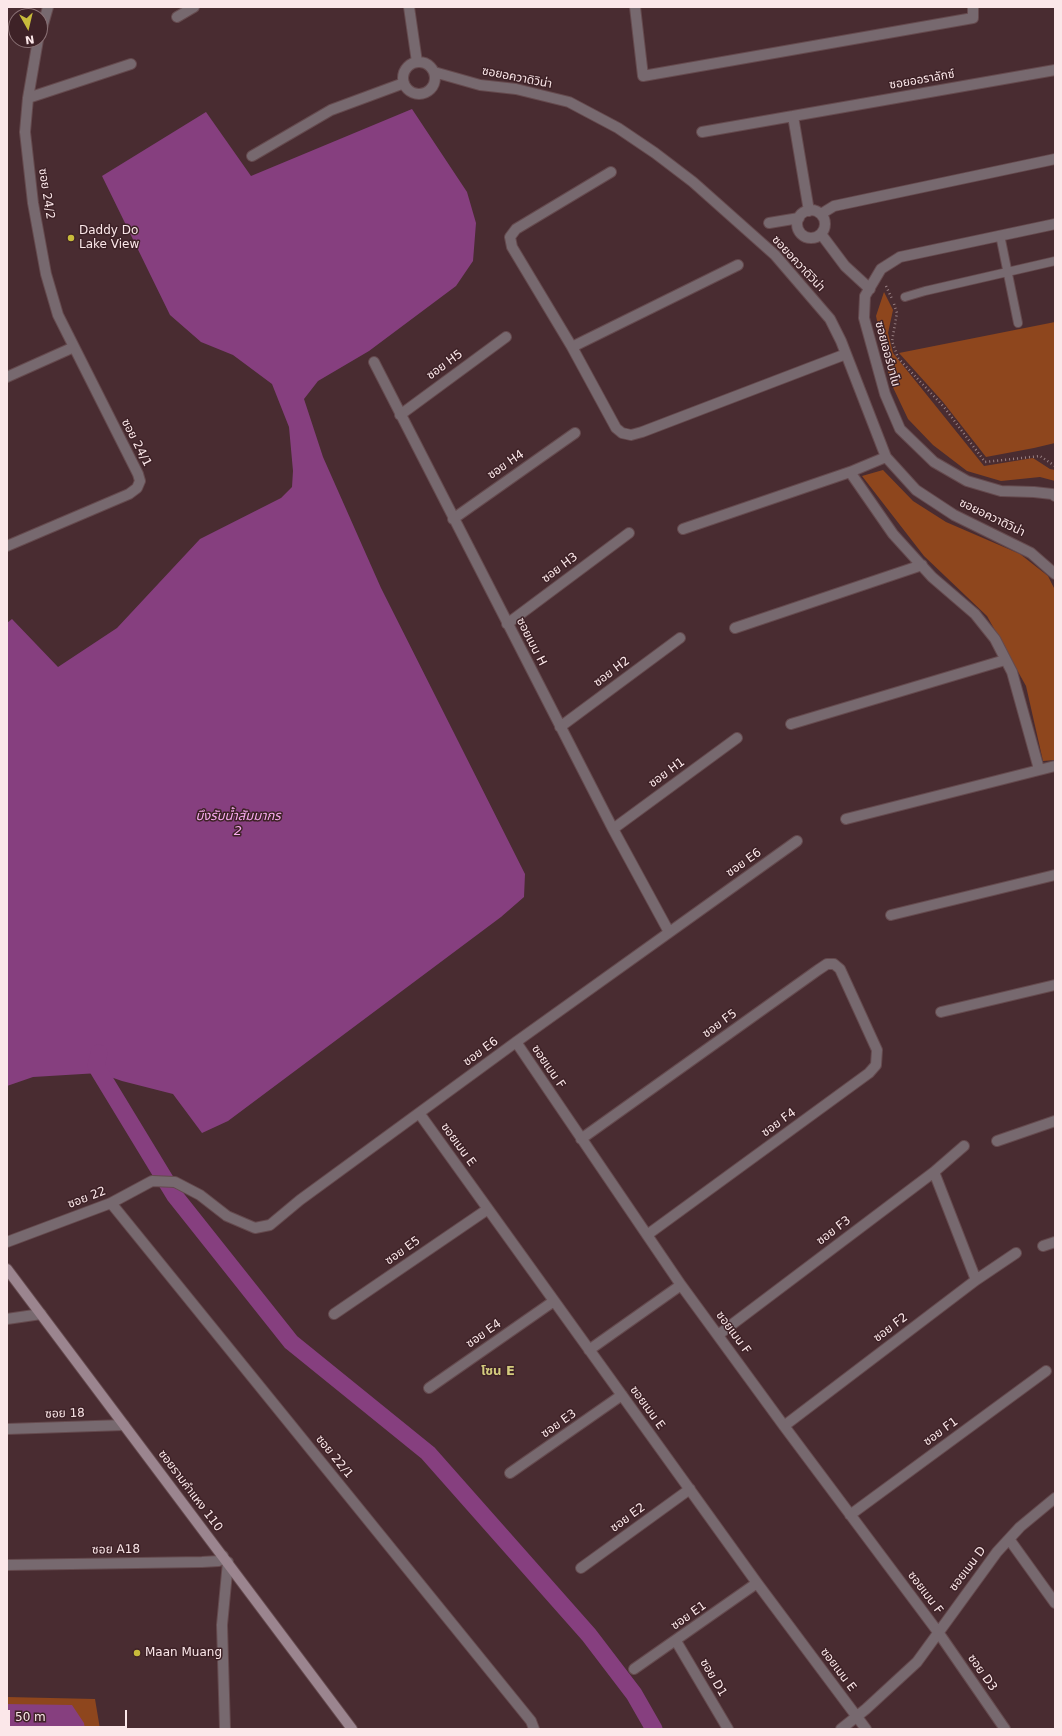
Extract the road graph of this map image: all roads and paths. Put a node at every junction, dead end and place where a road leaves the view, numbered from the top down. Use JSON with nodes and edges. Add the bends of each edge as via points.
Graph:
{"nodes":[{"id":1,"x":194,"y":7,"type":"edge"},
{"id":2,"x":409,"y":7,"type":"edge"},
{"id":3,"x":635,"y":7,"type":"edge"},
{"id":4,"x":973,"y":7,"type":"edge"},
{"id":5,"x":177,"y":18,"type":"dead end"},
{"id":6,"x":37,"y":48,"type":"edge"},
{"id":7,"x":417,"y":62,"type":"junction"},
{"id":8,"x":131,"y":64,"type":"dead end"},
{"id":9,"x":1055,"y":70,"type":"edge"},
{"id":10,"x":434,"y":72,"type":"junction"},
{"id":11,"x":404,"y":83,"type":"junction"},
{"id":12,"x":28,"y":98,"type":"junction"},
{"id":13,"x":793,"y":116,"type":"junction"},
{"id":14,"x":702,"y":132,"type":"dead end"},
{"id":15,"x":252,"y":156,"type":"dead end"},
{"id":16,"x":1055,"y":159,"type":"edge"},
{"id":17,"x":611,"y":172,"type":"dead end"},
{"id":18,"x":809,"y":210,"type":"junction"},
{"id":19,"x":821,"y":214,"type":"junction"},
{"id":20,"x":799,"y":218,"type":"junction"},
{"id":21,"x":769,"y":223,"type":"dead end"},
{"id":22,"x":1055,"y":224,"type":"edge"},
{"id":23,"x":821,"y":234,"type":"junction"},
{"id":24,"x":1000,"y":235,"type":"junction"},
{"id":25,"x":1055,"y":262,"type":"edge"},
{"id":26,"x":738,"y":265,"type":"dead end"},
{"id":27,"x":880,"y":272,"type":"junction"},
{"id":28,"x":1008,"y":272,"type":"junction"},
{"id":29,"x":870,"y":289,"type":"junction"},
{"id":30,"x":905,"y":297,"type":"dead end"},
{"id":31,"x":1018,"y":322,"type":"dead end"},
{"id":32,"x":506,"y":337,"type":"dead end"},
{"id":33,"x":74,"y":347,"type":"junction"},
{"id":34,"x":572,"y":347,"type":"junction"},
{"id":35,"x":846,"y":354,"type":"junction"},
{"id":36,"x":374,"y":362,"type":"dead end"},
{"id":37,"x":7,"y":377,"type":"edge"},
{"id":38,"x":400,"y":415,"type":"junction"},
{"id":39,"x":574,"y":433,"type":"dead end"},
{"id":40,"x":886,"y":457,"type":"junction"},
{"id":41,"x":1055,"y":466,"type":"edge"},
{"id":42,"x":850,"y":472,"type":"junction"},
{"id":43,"x":1055,"y":496,"type":"edge"},
{"id":44,"x":453,"y":518,"type":"junction"},
{"id":45,"x":682,"y":529,"type":"dead end"},
{"id":46,"x":629,"y":532,"type":"dead end"},
{"id":47,"x":7,"y":546,"type":"edge"},
{"id":48,"x":922,"y":565,"type":"junction"},
{"id":49,"x":1055,"y":574,"type":"edge"},
{"id":50,"x":507,"y":624,"type":"junction"},
{"id":51,"x":735,"y":628,"type":"dead end"},
{"id":52,"x":680,"y":638,"type":"dead end"},
{"id":53,"x":1005,"y":660,"type":"junction"},
{"id":54,"x":791,"y":724,"type":"dead end"},
{"id":55,"x":560,"y":727,"type":"junction"},
{"id":56,"x":737,"y":738,"type":"dead end"},
{"id":57,"x":1055,"y":766,"type":"edge"},
{"id":58,"x":1039,"y":769,"type":"junction"},
{"id":59,"x":846,"y":819,"type":"dead end"},
{"id":60,"x":613,"y":829,"type":"junction"},
{"id":61,"x":797,"y":841,"type":"dead end"},
{"id":62,"x":1055,"y":876,"type":"edge"},
{"id":63,"x":891,"y":915,"type":"dead end"},
{"id":64,"x":669,"y":932,"type":"junction"},
{"id":65,"x":1055,"y":985,"type":"edge"},
{"id":66,"x":859,"y":1010,"type":"joint"},
{"id":67,"x":941,"y":1012,"type":"dead end"},
{"id":68,"x":516,"y":1042,"type":"junction"},
{"id":69,"x":419,"y":1113,"type":"junction"},
{"id":70,"x":1055,"y":1121,"type":"edge"},
{"id":71,"x":581,"y":1139,"type":"junction"},
{"id":72,"x":997,"y":1141,"type":"dead end"},
{"id":73,"x":964,"y":1146,"type":"dead end"},
{"id":74,"x":934,"y":1172,"type":"junction"},
{"id":75,"x":175,"y":1182,"type":"joint"},
{"id":76,"x":111,"y":1203,"type":"junction"},
{"id":77,"x":488,"y":1209,"type":"junction"},
{"id":78,"x":647,"y":1235,"type":"junction"},
{"id":79,"x":7,"y":1242,"type":"edge"},
{"id":80,"x":1055,"y":1242,"type":"edge"},
{"id":81,"x":1042,"y":1246,"type":"dead end"},
{"id":82,"x":1016,"y":1253,"type":"dead end"},
{"id":83,"x":7,"y":1269,"type":"edge"},
{"id":84,"x":976,"y":1280,"type":"junction"},
{"id":85,"x":682,"y":1285,"type":"junction"},
{"id":86,"x":554,"y":1300,"type":"junction"},
{"id":87,"x":40,"y":1314,"type":"junction"},
{"id":88,"x":334,"y":1314,"type":"dead end"},
{"id":89,"x":7,"y":1319,"type":"edge"},
{"id":90,"x":718,"y":1335,"type":"junction"},
{"id":91,"x":589,"y":1350,"type":"junction"},
{"id":92,"x":1046,"y":1371,"type":"dead end"},
{"id":93,"x":429,"y":1388,"type":"dead end"},
{"id":94,"x":622,"y":1395,"type":"junction"},
{"id":95,"x":124,"y":1425,"type":"junction"},
{"id":96,"x":784,"y":1426,"type":"junction"},
{"id":97,"x":7,"y":1429,"type":"edge"},
{"id":98,"x":510,"y":1473,"type":"dead end"},
{"id":99,"x":690,"y":1489,"type":"junction"},
{"id":100,"x":1055,"y":1498,"type":"edge"},
{"id":101,"x":850,"y":1515,"type":"junction"},
{"id":102,"x":1009,"y":1539,"type":"junction"},
{"id":103,"x":225,"y":1559,"type":"junction"},
{"id":104,"x":7,"y":1565,"type":"edge"},
{"id":105,"x":581,"y":1568,"type":"dead end"},
{"id":106,"x":757,"y":1583,"type":"junction"},
{"id":107,"x":1055,"y":1603,"type":"edge"},
{"id":108,"x":938,"y":1632,"type":"junction"},
{"id":109,"x":676,"y":1641,"type":"junction"},
{"id":110,"x":634,"y":1669,"type":"dead end"},
{"id":111,"x":856,"y":1717,"type":"junction"},
{"id":112,"x":225,"y":1729,"type":"edge"},
{"id":113,"x":352,"y":1729,"type":"edge"},
{"id":114,"x":534,"y":1729,"type":"edge"},
{"id":115,"x":728,"y":1729,"type":"edge"},
{"id":116,"x":841,"y":1729,"type":"edge"},
{"id":117,"x":866,"y":1729,"type":"edge"},
{"id":118,"x":1005,"y":1729,"type":"edge"}],
"edges":[{"from":1,"to":5,"type":"street"},
{"from":2,"to":7,"type":"street"},
{"from":3,"to":4,"type":"street","via":[[643,76],[973,18]]},
{"from":6,"to":12,"type":"street","name":"ซอย 24/2"},
{"from":7,"to":10,"type":"street","name":"ซอยอควาดิวิน่า","via":[[427,64]]},
{"from":7,"to":11,"type":"street","via":[[405,70]]},
{"from":8,"to":12,"type":"street"},
{"from":9,"to":13,"type":"street","name":"ซอยออราลักซ์"},
{"from":10,"to":11,"type":"street","via":[[434,83],[427,92],[416,94]]},
{"from":10,"to":35,"type":"street","name":"ซอยอควาดิวิน่า","via":[[480,85],[516,89],[569,102],[618,128],[654,152],[693,182],[775,255],[830,319]]},
{"from":11,"to":15,"type":"street","via":[[331,110]]},
{"from":12,"to":33,"type":"street","name":"ซอย 24/2","via":[[25,132],[46,274],[58,315]]},
{"from":13,"to":14,"type":"street","name":"ซอยออราลักซ์"},
{"from":13,"to":18,"type":"street"},
{"from":16,"to":19,"type":"street","via":[[834,206]]},
{"from":17,"to":34,"type":"street","via":[[516,229],[510,237],[512,248]]},
{"from":18,"to":19,"type":"street"},
{"from":18,"to":20,"type":"street"},
{"from":19,"to":23,"type":"street","via":[[825,226]]},
{"from":20,"to":21,"type":"street"},
{"from":20,"to":23,"type":"street","via":[[798,228],[804,235],[812,237]]},
{"from":22,"to":24,"type":"street","name":"ซอยเออร์บาโน"},
{"from":23,"to":29,"type":"street","via":[[845,266]]},
{"from":24,"to":27,"type":"street","name":"ซอยเออร์บาโน","via":[[900,257]]},
{"from":24,"to":28,"type":"lane"},
{"from":25,"to":28,"type":"lane"},
{"from":26,"to":34,"type":"street"},
{"from":27,"to":29,"type":"street","name":"ซอยเออร์บาโน"},
{"from":27,"to":41,"type":"path","via":[[898,313],[892,341],[898,358],[944,407],[985,462],[1040,456]]},
{"from":28,"to":30,"type":"lane"},
{"from":28,"to":31,"type":"lane"},
{"from":29,"to":43,"type":"street","name":"ซอยเออร์บาโน","via":[[865,296],[864,318],[884,394],[900,429],[934,462],[967,481],[1001,492],[1034,492]]},
{"from":32,"to":38,"type":"street","name":"ซอย H5"},
{"from":33,"to":37,"type":"street"},
{"from":33,"to":47,"type":"street","name":"ซอย 24/1","via":[[138,474],[138,488]]},
{"from":34,"to":35,"type":"street","via":[[616,428],[631,435]]},
{"from":35,"to":40,"type":"street","name":"ซอยอควาดิวิน่า"},
{"from":36,"to":38,"type":"street","name":"ซอยเมน H"},
{"from":38,"to":44,"type":"street","name":"ซอยเมน H"},
{"from":39,"to":44,"type":"street","name":"ซอย H4"},
{"from":40,"to":42,"type":"street"},
{"from":40,"to":49,"type":"street","name":"ซอยอควาดิวิน่า","via":[[916,490],[954,515],[1031,553]]},
{"from":42,"to":45,"type":"street"},
{"from":42,"to":48,"type":"street","via":[[893,534]]},
{"from":44,"to":50,"type":"street","name":"ซอยเมน H"},
{"from":46,"to":50,"type":"street","name":"ซอย H3"},
{"from":48,"to":51,"type":"street"},
{"from":48,"to":53,"type":"street","via":[[932,577],[975,614],[995,639]]},
{"from":50,"to":55,"type":"street","name":"ซอยเมน H"},
{"from":52,"to":55,"type":"street","name":"ซอย H2"},
{"from":53,"to":54,"type":"street"},
{"from":53,"to":58,"type":"street","via":[[1012,672]]},
{"from":55,"to":60,"type":"street","name":"ซอยเมน H"},
{"from":56,"to":60,"type":"street","name":"ซอย H1"},
{"from":57,"to":58,"type":"street"},
{"from":58,"to":59,"type":"street"},
{"from":60,"to":64,"type":"street","name":"ซอยเมน H"},
{"from":61,"to":64,"type":"street","name":"ซอย E6"},
{"from":62,"to":63,"type":"street"},
{"from":64,"to":68,"type":"street","name":"ซอย E6"},
{"from":65,"to":67,"type":"street"},
{"from":66,"to":71,"type":"street","name":"ซอย F5","via":[[840,969],[834,964],[827,964]]},
{"from":66,"to":78,"type":"street","name":"ซอย F4","via":[[877,1050],[876,1065],[869,1074]]},
{"from":68,"to":69,"type":"street","name":"ซอย E6"},
{"from":68,"to":71,"type":"street","name":"ซอยเมน F"},
{"from":69,"to":75,"type":"street","name":"ซอย E6","via":[[270,1225],[255,1228],[227,1216],[200,1195]]},
{"from":69,"to":77,"type":"street","name":"ซอยเมน E"},
{"from":70,"to":72,"type":"street"},
{"from":71,"to":78,"type":"street","name":"ซอยเมน F"},
{"from":73,"to":74,"type":"street","name":"ซอย F3"},
{"from":74,"to":84,"type":"street"},
{"from":74,"to":90,"type":"street","name":"ซอย F3"},
{"from":75,"to":76,"type":"street","name":"ซอย 22","via":[[153,1182]]},
{"from":76,"to":79,"type":"street","name":"ซอย 22"},
{"from":76,"to":114,"type":"street","name":"ซอย 22/1","via":[[531,1721]]},
{"from":77,"to":86,"type":"street","name":"ซอยเมน E"},
{"from":77,"to":88,"type":"street","name":"ซอย E5"},
{"from":78,"to":85,"type":"street","name":"ซอยเมน F"},
{"from":80,"to":81,"type":"street"},
{"from":82,"to":84,"type":"street","name":"ซอย F2"},
{"from":83,"to":87,"type":"street","name":"ซอยรามคำแหง 110"},
{"from":84,"to":96,"type":"street","name":"ซอย F2"},
{"from":85,"to":90,"type":"street","name":"ซอยเมน F"},
{"from":85,"to":91,"type":"street"},
{"from":86,"to":91,"type":"street","name":"ซอยเมน E"},
{"from":86,"to":93,"type":"street","name":"ซอย E4"},
{"from":87,"to":89,"type":"street"},
{"from":87,"to":95,"type":"street","name":"ซอยรามคำแหง 110"},
{"from":90,"to":96,"type":"street","name":"ซอยเมน F"},
{"from":91,"to":94,"type":"street","name":"ซอยเมน E"},
{"from":92,"to":101,"type":"street","name":"ซอย F1"},
{"from":94,"to":98,"type":"street","name":"ซอย E3"},
{"from":94,"to":99,"type":"street","name":"ซอยเมน E"},
{"from":95,"to":97,"type":"street","name":"ซอย 18"},
{"from":95,"to":103,"type":"street","name":"ซอยรามคำแหง 110"},
{"from":96,"to":101,"type":"street","name":"ซอยเมน F"},
{"from":99,"to":105,"type":"street","name":"ซอย E2"},
{"from":99,"to":106,"type":"street","name":"ซอยเมน E"},
{"from":100,"to":102,"type":"street","name":"ซอยเมน D"},
{"from":101,"to":108,"type":"street","name":"ซอยเมน F"},
{"from":102,"to":107,"type":"street"},
{"from":102,"to":108,"type":"street","name":"ซอยเมน D"},
{"from":103,"to":104,"type":"street","name":"ซอย A18","via":[[208,1562]]},
{"from":103,"to":112,"type":"street","via":[[222,1625]]},
{"from":103,"to":113,"type":"street","name":"ซอยรามคำแหง 110"},
{"from":106,"to":109,"type":"street","name":"ซอย E1"},
{"from":106,"to":111,"type":"street","name":"ซอยเมน E"},
{"from":108,"to":111,"type":"street","name":"ซอยเมน D","via":[[917,1662]]},
{"from":108,"to":118,"type":"street","name":"ซอย D3"},
{"from":109,"to":110,"type":"street","name":"ซอย E1"},
{"from":109,"to":115,"type":"street","name":"ซอย D1"},
{"from":111,"to":116,"type":"street","name":"ซอยเมน D"},
{"from":111,"to":117,"type":"street","name":"ซอยเมน E"}]}
